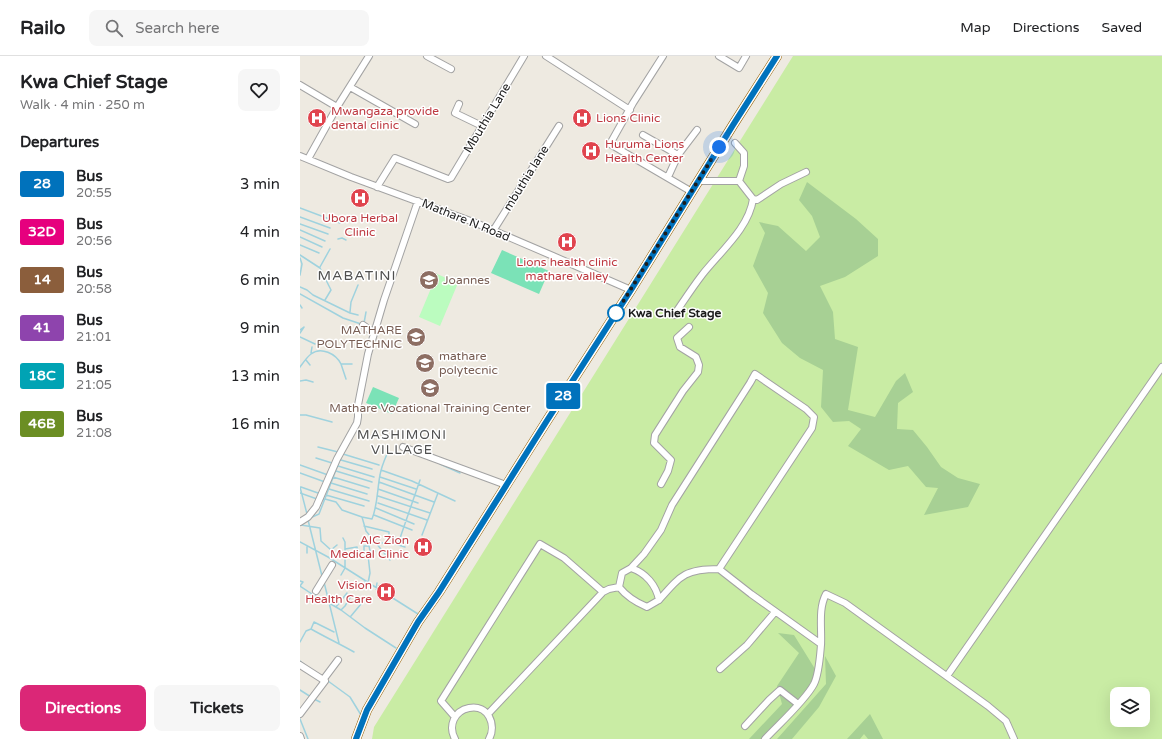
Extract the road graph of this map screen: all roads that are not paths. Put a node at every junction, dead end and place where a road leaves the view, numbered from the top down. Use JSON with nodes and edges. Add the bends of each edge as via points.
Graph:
{"nodes":[{"id":1,"x":369,"y":56,"type":"edge"},
{"id":2,"x":427,"y":56,"type":"edge"},
{"id":3,"x":524,"y":56,"type":"edge"},
{"id":4,"x":546,"y":56,"type":"edge"},
{"id":5,"x":560,"y":56,"type":"edge"},
{"id":6,"x":663,"y":56,"type":"edge"},
{"id":7,"x":719,"y":56,"type":"edge"},
{"id":8,"x":746,"y":56,"type":"edge"},
{"id":9,"x":777,"y":56,"type":"edge"},
{"id":10,"x":555,"y":62,"type":"junction"},
{"id":11,"x":451,"y":69,"type":"dead end"},
{"id":12,"x":300,"y":85,"type":"edge"},
{"id":13,"x":350,"y":87,"type":"junction"},
{"id":14,"x":459,"y":104,"type":"dead end"},
{"id":15,"x":337,"y":107,"type":"junction"},
{"id":16,"x":630,"y":110,"type":"junction"},
{"id":17,"x":415,"y":124,"type":"dead end"},
{"id":18,"x":482,"y":126,"type":"junction"},
{"id":19,"x":559,"y":126,"type":"dead end"},
{"id":20,"x":697,"y":130,"type":"dead end"},
{"id":21,"x":643,"y":135,"type":"dead end"},
{"id":22,"x":735,"y":143,"type":"dead end"},
{"id":23,"x":678,"y":155,"type":"junction"},
{"id":24,"x":300,"y":156,"type":"edge"},
{"id":25,"x":309,"y":158,"type":"junction"},
{"id":26,"x":806,"y":172,"type":"dead end"},
{"id":27,"x":668,"y":178,"type":"junction"},
{"id":28,"x":699,"y":181,"type":"junction"},
{"id":29,"x":739,"y":181,"type":"junction"},
{"id":30,"x":377,"y":186,"type":"junction"},
{"id":31,"x":692,"y":192,"type":"junction"},
{"id":32,"x":753,"y":198,"type":"junction"},
{"id":33,"x":418,"y":201,"type":"junction"},
{"id":34,"x":493,"y":231,"type":"junction"},
{"id":35,"x":631,"y":290,"type":"junction"},
{"id":36,"x":674,"y":315,"type":"dead end"},
{"id":37,"x":363,"y":325,"type":"dead end"},
{"id":38,"x":688,"y":327,"type":"dead end"},
{"id":39,"x":374,"y":333,"type":"junction"},
{"id":40,"x":1162,"y":367,"type":"edge"},
{"id":41,"x":403,"y":447,"type":"dead end"},
{"id":42,"x":661,"y":484,"type":"dead end"},
{"id":43,"x":506,"y":485,"type":"junction"},
{"id":44,"x":300,"y":522,"type":"edge"},
{"id":45,"x":332,"y":565,"type":"dead end"},
{"id":46,"x":631,"y":568,"type":"junction"},
{"id":47,"x":719,"y":569,"type":"junction"},
{"id":48,"x":619,"y":587,"type":"junction"},
{"id":49,"x":316,"y":591,"type":"dead end"},
{"id":50,"x":603,"y":592,"type":"junction"},
{"id":51,"x":659,"y":600,"type":"junction"},
{"id":52,"x":775,"y":612,"type":"junction"},
{"id":53,"x":821,"y":644,"type":"junction"},
{"id":54,"x":338,"y":660,"type":"dead end"},
{"id":55,"x":300,"y":665,"type":"edge"},
{"id":56,"x":720,"y":669,"type":"dead end"},
{"id":57,"x":947,"y":676,"type":"junction"},
{"id":58,"x":323,"y":680,"type":"junction"},
{"id":59,"x":798,"y":704,"type":"junction"},
{"id":60,"x":300,"y":714,"type":"edge"},
{"id":61,"x":488,"y":714,"type":"junction"},
{"id":62,"x":454,"y":717,"type":"junction"},
{"id":63,"x":745,"y":726,"type":"dead end"},
{"id":64,"x":300,"y":736,"type":"edge"},
{"id":65,"x":302,"y":739,"type":"edge"},
{"id":66,"x":356,"y":739,"type":"edge"},
{"id":67,"x":455,"y":739,"type":"edge"},
{"id":68,"x":489,"y":739,"type":"edge"},
{"id":69,"x":765,"y":739,"type":"edge"},
{"id":70,"x":1014,"y":739,"type":"edge"}],
"edges":[{"from":1,"to":13,"type":"street"},
{"from":2,"to":11,"type":"street"},
{"from":3,"to":18,"type":"street","name":"Mbuthia Lane"},
{"from":4,"to":10,"type":"street"},
{"from":5,"to":10,"type":"street"},
{"from":6,"to":16,"type":"street"},
{"from":7,"to":8,"type":"street","via":[[738,68]]},
{"from":9,"to":28,"type":"main road"},
{"from":10,"to":16,"type":"street"},
{"from":12,"to":15,"type":"street"},
{"from":13,"to":15,"type":"street"},
{"from":13,"to":17,"type":"street"},
{"from":14,"to":18,"type":"street","via":[[455,113]]},
{"from":15,"to":25,"type":"street"},
{"from":16,"to":27,"type":"street","via":[[610,144]]},
{"from":18,"to":30,"type":"street","name":"Mbuthia Lane","via":[[448,179],[395,158]]},
{"from":19,"to":34,"type":"street","name":"mbuthia lane"},
{"from":20,"to":23,"type":"street"},
{"from":21,"to":23,"type":"street"},
{"from":22,"to":29,"type":"street","via":[[744,153],[744,166]]},
{"from":23,"to":27,"type":"street"},
{"from":24,"to":25,"type":"street","name":"Mathare N Road"},
{"from":25,"to":30,"type":"street","name":"Mathare N Road"},
{"from":26,"to":32,"type":"street","via":[[757,200]]},
{"from":27,"to":31,"type":"street"},
{"from":28,"to":29,"type":"street"},
{"from":28,"to":31,"type":"main road"},
{"from":29,"to":32,"type":"street"},
{"from":30,"to":33,"type":"street","name":"Mathare N Road"},
{"from":31,"to":35,"type":"main road"},
{"from":32,"to":36,"type":"street","via":[[752,208],[744,223]]},
{"from":33,"to":34,"type":"street","name":"Mathare N Road"},
{"from":33,"to":39,"type":"street"},
{"from":34,"to":35,"type":"street","name":"Mathare N Road"},
{"from":35,"to":43,"type":"main road"},
{"from":37,"to":39,"type":"street"},
{"from":38,"to":42,"type":"street","via":[[678,338],[680,347],[696,357],[698,372],[655,435],[654,443],[671,460]]},
{"from":39,"to":44,"type":"street","via":[[358,405],[357,422],[316,507]]},
{"from":40,"to":57,"type":"street"},
{"from":41,"to":43,"type":"street"},
{"from":43,"to":66,"type":"main road","via":[[405,643],[367,710]]},
{"from":45,"to":49,"type":"street"},
{"from":46,"to":47,"type":"street","via":[[661,530],[672,505],[755,374],[806,409],[814,417],[812,428]]},
{"from":46,"to":48,"type":"street","via":[[622,574]]},
{"from":46,"to":51,"type":"street","via":[[640,571],[657,589]]},
{"from":47,"to":51,"type":"street","via":[[700,569],[686,574],[675,581]]},
{"from":47,"to":52,"type":"street"},
{"from":48,"to":50,"type":"street"},
{"from":48,"to":51,"type":"street","via":[[637,603],[647,607]]},
{"from":50,"to":61,"type":"street"},
{"from":50,"to":62,"type":"street","via":[[564,558],[540,544],[441,701]]},
{"from":52,"to":53,"type":"street"},
{"from":52,"to":56,"type":"street","via":[[747,645]]},
{"from":53,"to":57,"type":"street","via":[[822,610],[826,594],[845,603]]},
{"from":53,"to":59,"type":"street","via":[[814,683]]},
{"from":54,"to":58,"type":"street"},
{"from":55,"to":58,"type":"street"},
{"from":57,"to":70,"type":"street","via":[[1006,721]]},
{"from":58,"to":60,"type":"street","via":[[325,681]]},
{"from":59,"to":63,"type":"street","via":[[780,690]]},
{"from":59,"to":69,"type":"street"},
{"from":61,"to":62,"type":"street","via":[[480,709],[470,708]]},
{"from":61,"to":68,"type":"street","via":[[492,723]]},
{"from":62,"to":67,"type":"street","via":[[451,727]]},
{"from":64,"to":65,"type":"street"}]}
